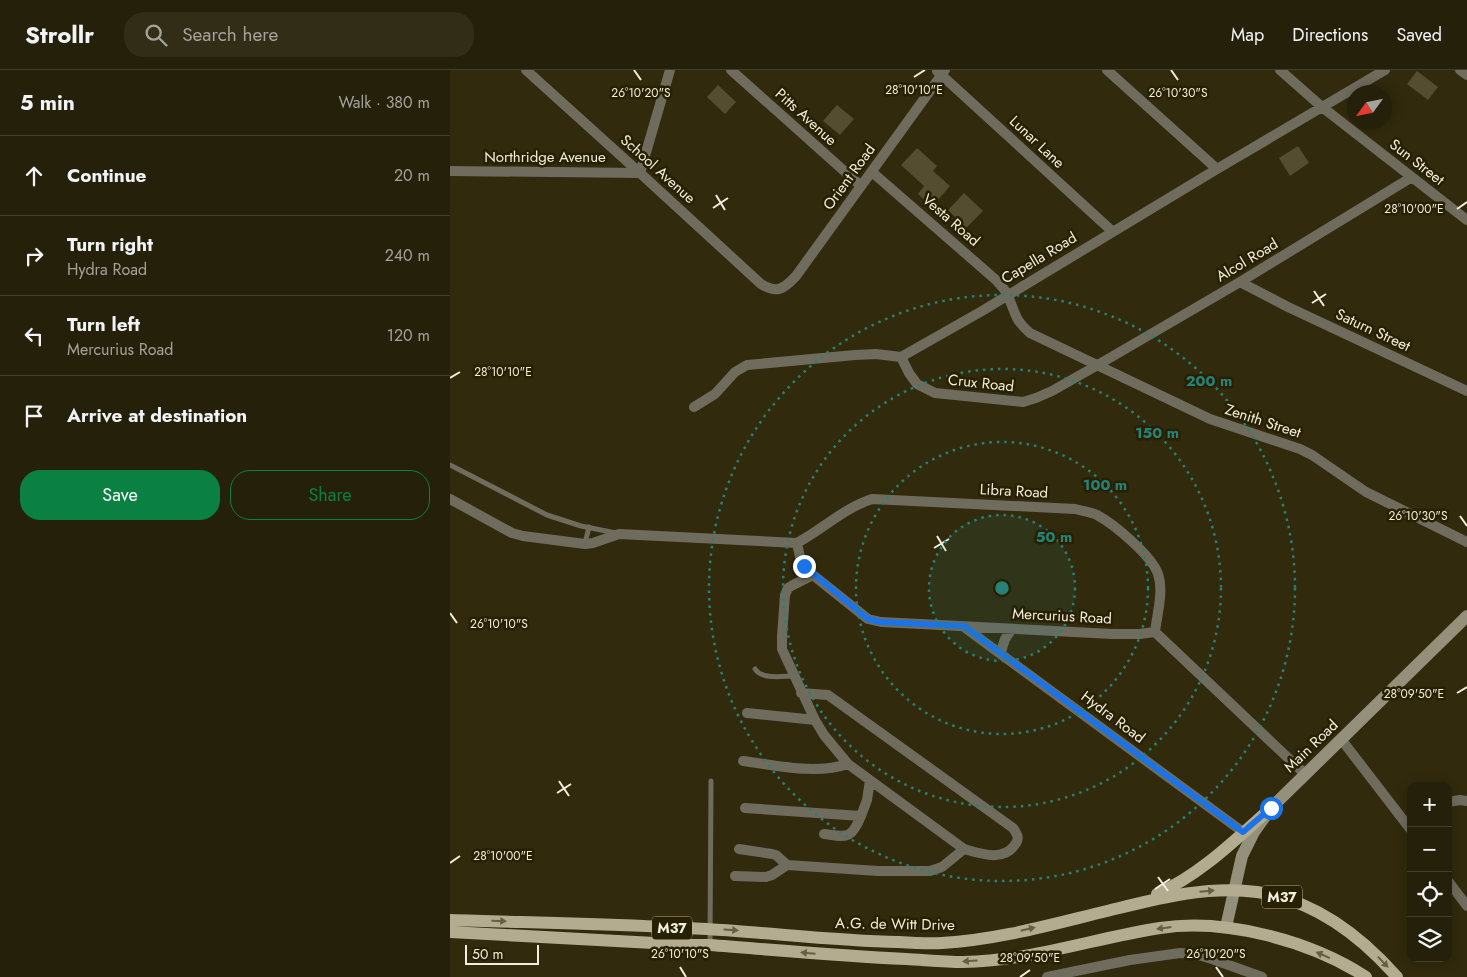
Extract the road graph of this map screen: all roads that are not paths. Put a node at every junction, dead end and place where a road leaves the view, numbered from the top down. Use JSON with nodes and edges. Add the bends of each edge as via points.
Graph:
{"nodes":[{"id":1,"x":526,"y":70,"type":"edge"},
{"id":2,"x":670,"y":70,"type":"edge"},
{"id":3,"x":732,"y":70,"type":"edge"},
{"id":4,"x":1107,"y":70,"type":"edge"},
{"id":5,"x":1280,"y":70,"type":"edge"},
{"id":6,"x":1385,"y":70,"type":"edge"},
{"id":7,"x":1460,"y":70,"type":"edge"},
{"id":8,"x":941,"y":71,"type":"edge"},
{"id":9,"x":1467,"y":75,"type":"edge"},
{"id":10,"x":1322,"y":107,"type":"junction"},
{"id":11,"x":1217,"y":169,"type":"junction"},
{"id":12,"x":450,"y":171,"type":"edge"},
{"id":13,"x":872,"y":172,"type":"junction"},
{"id":14,"x":640,"y":173,"type":"junction"},
{"id":15,"x":1412,"y":177,"type":"junction"},
{"id":16,"x":861,"y":186,"type":"junction"},
{"id":17,"x":1467,"y":220,"type":"edge"},
{"id":18,"x":1113,"y":232,"type":"junction"},
{"id":19,"x":1240,"y":282,"type":"junction"},
{"id":20,"x":770,"y":290,"type":"joint"},
{"id":21,"x":1008,"y":294,"type":"junction"},
{"id":22,"x":901,"y":357,"type":"junction"},
{"id":23,"x":1096,"y":366,"type":"junction"},
{"id":24,"x":1467,"y":391,"type":"edge"},
{"id":25,"x":694,"y":407,"type":"dead end"},
{"id":26,"x":450,"y":465,"type":"edge"},
{"id":27,"x":450,"y":499,"type":"edge"},
{"id":28,"x":589,"y":527,"type":"junction"},
{"id":29,"x":619,"y":534,"type":"junction"},
{"id":30,"x":1467,"y":542,"type":"edge"},
{"id":31,"x":797,"y":543,"type":"junction"},
{"id":32,"x":585,"y":544,"type":"junction"},
{"id":33,"x":813,"y":574,"type":"junction"},
{"id":34,"x":1467,"y":616,"type":"edge"},
{"id":35,"x":964,"y":626,"type":"junction"},
{"id":36,"x":1012,"y":629,"type":"junction"},
{"id":37,"x":1155,"y":632,"type":"junction"},
{"id":38,"x":1001,"y":652,"type":"junction"},
{"id":39,"x":755,"y":670,"type":"dead end"},
{"id":40,"x":795,"y":676,"type":"junction"},
{"id":41,"x":801,"y":693,"type":"junction"},
{"id":42,"x":747,"y":713,"type":"dead end"},
{"id":43,"x":814,"y":720,"type":"junction"},
{"id":44,"x":1341,"y":740,"type":"junction"},
{"id":45,"x":743,"y":761,"type":"dead end"},
{"id":46,"x":848,"y":764,"type":"junction"},
{"id":47,"x":1305,"y":774,"type":"junction"},
{"id":48,"x":870,"y":780,"type":"junction"},
{"id":49,"x":711,"y":781,"type":"dead end"},
{"id":50,"x":1452,"y":801,"type":"edge"},
{"id":51,"x":1467,"y":801,"type":"edge"},
{"id":52,"x":745,"y":808,"type":"dead end"},
{"id":53,"x":1271,"y":808,"type":"junction"},
{"id":54,"x":861,"y":816,"type":"junction"},
{"id":55,"x":1409,"y":827,"type":"edge"},
{"id":56,"x":1243,"y":832,"type":"junction"},
{"id":57,"x":824,"y":834,"type":"dead end"},
{"id":58,"x":739,"y":849,"type":"dead end"},
{"id":59,"x":964,"y":849,"type":"junction"},
{"id":60,"x":787,"y":865,"type":"junction"},
{"id":61,"x":735,"y":876,"type":"dead end"},
{"id":62,"x":1452,"y":886,"type":"edge"},
{"id":63,"x":1235,"y":890,"type":"junction"},
{"id":64,"x":1141,"y":902,"type":"junction"},
{"id":65,"x":1467,"y":906,"type":"edge"},
{"id":66,"x":450,"y":920,"type":"edge"},
{"id":67,"x":526,"y":922,"type":"junction"},
{"id":68,"x":1226,"y":927,"type":"junction"},
{"id":69,"x":710,"y":929,"type":"junction"},
{"id":70,"x":450,"y":932,"type":"edge"},
{"id":71,"x":526,"y":936,"type":"junction"},
{"id":72,"x":840,"y":940,"type":"junction"},
{"id":73,"x":879,"y":942,"type":"junction"},
{"id":74,"x":710,"y":945,"type":"junction"},
{"id":75,"x":840,"y":956,"type":"junction"},
{"id":76,"x":880,"y":958,"type":"junction"},
{"id":77,"x":1078,"y":974,"type":"edge"},
{"id":78,"x":1047,"y":977,"type":"edge"},
{"id":79,"x":1262,"y":977,"type":"edge"},
{"id":80,"x":1366,"y":977,"type":"edge"},
{"id":81,"x":1397,"y":977,"type":"edge"}],
"edges":[{"from":1,"to":14,"type":"street","name":"School Avenue"},
{"from":2,"to":14,"type":"street"},
{"from":3,"to":16,"type":"street","name":"Pitts Avenue"},
{"from":4,"to":11,"type":"street"},
{"from":5,"to":10,"type":"street","name":"Sun Street"},
{"from":6,"to":10,"type":"street","name":"Capella Road"},
{"from":7,"to":9,"type":"street"},
{"from":8,"to":13,"type":"street","name":"Orient Road"},
{"from":8,"to":18,"type":"street","name":"Lunar Lane"},
{"from":10,"to":11,"type":"street","name":"Capella Road"},
{"from":10,"to":15,"type":"street","name":"Sun Street"},
{"from":11,"to":18,"type":"street","name":"Capella Road"},
{"from":12,"to":14,"type":"street","name":"Northridge Avenue"},
{"from":13,"to":16,"type":"street","name":"Orient Road"},
{"from":13,"to":21,"type":"street","name":"Vesta Road","via":[[975,261]]},
{"from":14,"to":20,"type":"street","name":"School Avenue"},
{"from":15,"to":17,"type":"street","name":"Sun Street"},
{"from":15,"to":19,"type":"street","name":"Alcol Road"},
{"from":16,"to":20,"type":"street","name":"Orient Road","via":[[796,276],[778,290]]},
{"from":18,"to":21,"type":"street","name":"Capella Road"},
{"from":19,"to":23,"type":"street","name":"Alcol Road"},
{"from":19,"to":24,"type":"street","name":"Saturn Street"},
{"from":21,"to":22,"type":"street","name":"Capella Road"},
{"from":21,"to":23,"type":"street","name":"Zenith Street","via":[[1014,315],[1030,334]]},
{"from":22,"to":23,"type":"street","name":"Crux Road","via":[[917,384],[935,393],[1023,402],[1052,391]]},
{"from":22,"to":25,"type":"street","via":[[856,355],[747,365],[735,372],[715,394]]},
{"from":23,"to":30,"type":"street","name":"Zenith Street","via":[[1210,419],[1300,448],[1366,492]]},
{"from":26,"to":28,"type":"lane","via":[[547,515]]},
{"from":27,"to":32,"type":"street","via":[[512,533]]},
{"from":28,"to":29,"type":"lane"},
{"from":28,"to":32,"type":"lane"},
{"from":29,"to":31,"type":"street"},
{"from":29,"to":32,"type":"street"},
{"from":31,"to":33,"type":"street","name":"Mercurius Road","via":[[804,566]]},
{"from":31,"to":37,"type":"street","name":"Libra Road","via":[[851,508],[872,499],[1075,509],[1096,514],[1153,562],[1160,586]]},
{"from":33,"to":35,"type":"street","name":"Mercurius Road","via":[[868,619]]},
{"from":33,"to":40,"type":"street","via":[[788,588],[785,594],[782,649]]},
{"from":34,"to":44,"type":"street","name":"Main Road"},
{"from":35,"to":36,"type":"street","name":"Mercurius Road"},
{"from":35,"to":38,"type":"street","name":"Hydra Road"},
{"from":36,"to":37,"type":"street","name":"Mercurius Road","via":[[1112,634]]},
{"from":36,"to":38,"type":"street"},
{"from":37,"to":47,"type":"street"},
{"from":38,"to":56,"type":"street","name":"Hydra Road"},
{"from":39,"to":40,"type":"lane","via":[[763,676]]},
{"from":40,"to":41,"type":"street"},
{"from":41,"to":43,"type":"street"},
{"from":41,"to":59,"type":"street","via":[[828,695],[1013,828],[1018,835],[1018,842],[1003,854],[994,856]]},
{"from":42,"to":43,"type":"street"},
{"from":43,"to":46,"type":"street"},
{"from":44,"to":47,"type":"street","name":"Main Road"},
{"from":44,"to":55,"type":"street"},
{"from":45,"to":46,"type":"street","via":[[819,769]]},
{"from":46,"to":48,"type":"street"},
{"from":47,"to":53,"type":"street","name":"Main Road"},
{"from":48,"to":54,"type":"street"},
{"from":48,"to":59,"type":"street"},
{"from":49,"to":69,"type":"lane"},
{"from":50,"to":51,"type":"street"},
{"from":52,"to":54,"type":"street"},
{"from":53,"to":56,"type":"main road"},
{"from":53,"to":63,"type":"street","name":"Main Road","via":[[1246,846]]},
{"from":54,"to":57,"type":"street","via":[[851,835]]},
{"from":56,"to":64,"type":"main road","via":[[1196,872]]},
{"from":58,"to":60,"type":"street","via":[[776,855]]},
{"from":59,"to":60,"type":"street","via":[[942,867],[930,871]]},
{"from":60,"to":61,"type":"street","via":[[766,877]]},
{"from":62,"to":65,"type":"street"},
{"from":64,"to":63,"type":"main road","name":"A.G. de Witt Drive","number":"M37","one_way":true,"via":[[1209,890]]},
{"from":63,"to":68,"type":"street","name":"Main Road"},
{"from":63,"to":81,"type":"main road","name":"A.G. de Witt Drive","number":"M37","one_way":true,"via":[[1274,895],[1320,913],[1359,940]]},
{"from":73,"to":64,"type":"main road","name":"A.G. de Witt Drive","number":"M37","one_way":true,"via":[[940,944],[975,940]]},
{"from":66,"to":67,"type":"main road","name":"A.G. de Witt Drive","number":"M37","one_way":true},
{"from":67,"to":69,"type":"main road","name":"A.G. de Witt Drive","number":"M37"},
{"from":67,"to":71,"type":"main road"},
{"from":68,"to":76,"type":"main road","number":"M37","one_way":true,"via":[[1160,928],[1033,954],[964,962]]},
{"from":80,"to":68,"type":"main road","number":"M37","one_way":true,"via":[[1308,948]]},
{"from":69,"to":72,"type":"main road","name":"A.G. de Witt Drive","number":"M37","one_way":true},
{"from":69,"to":74,"type":"lane"},
{"from":70,"to":71,"type":"main road","number":"M37"},
{"from":71,"to":74,"type":"main road","number":"M37"},
{"from":72,"to":73,"type":"main road","name":"A.G. de Witt Drive","number":"M37"},
{"from":72,"to":75,"type":"main road"},
{"from":73,"to":76,"type":"main road"},
{"from":75,"to":74,"type":"main road","number":"M37","one_way":true},
{"from":75,"to":76,"type":"main road","number":"M37"},
{"from":77,"to":78,"type":"street"},
{"from":77,"to":79,"type":"street","via":[[1130,960],[1180,953],[1212,958]]}]}
